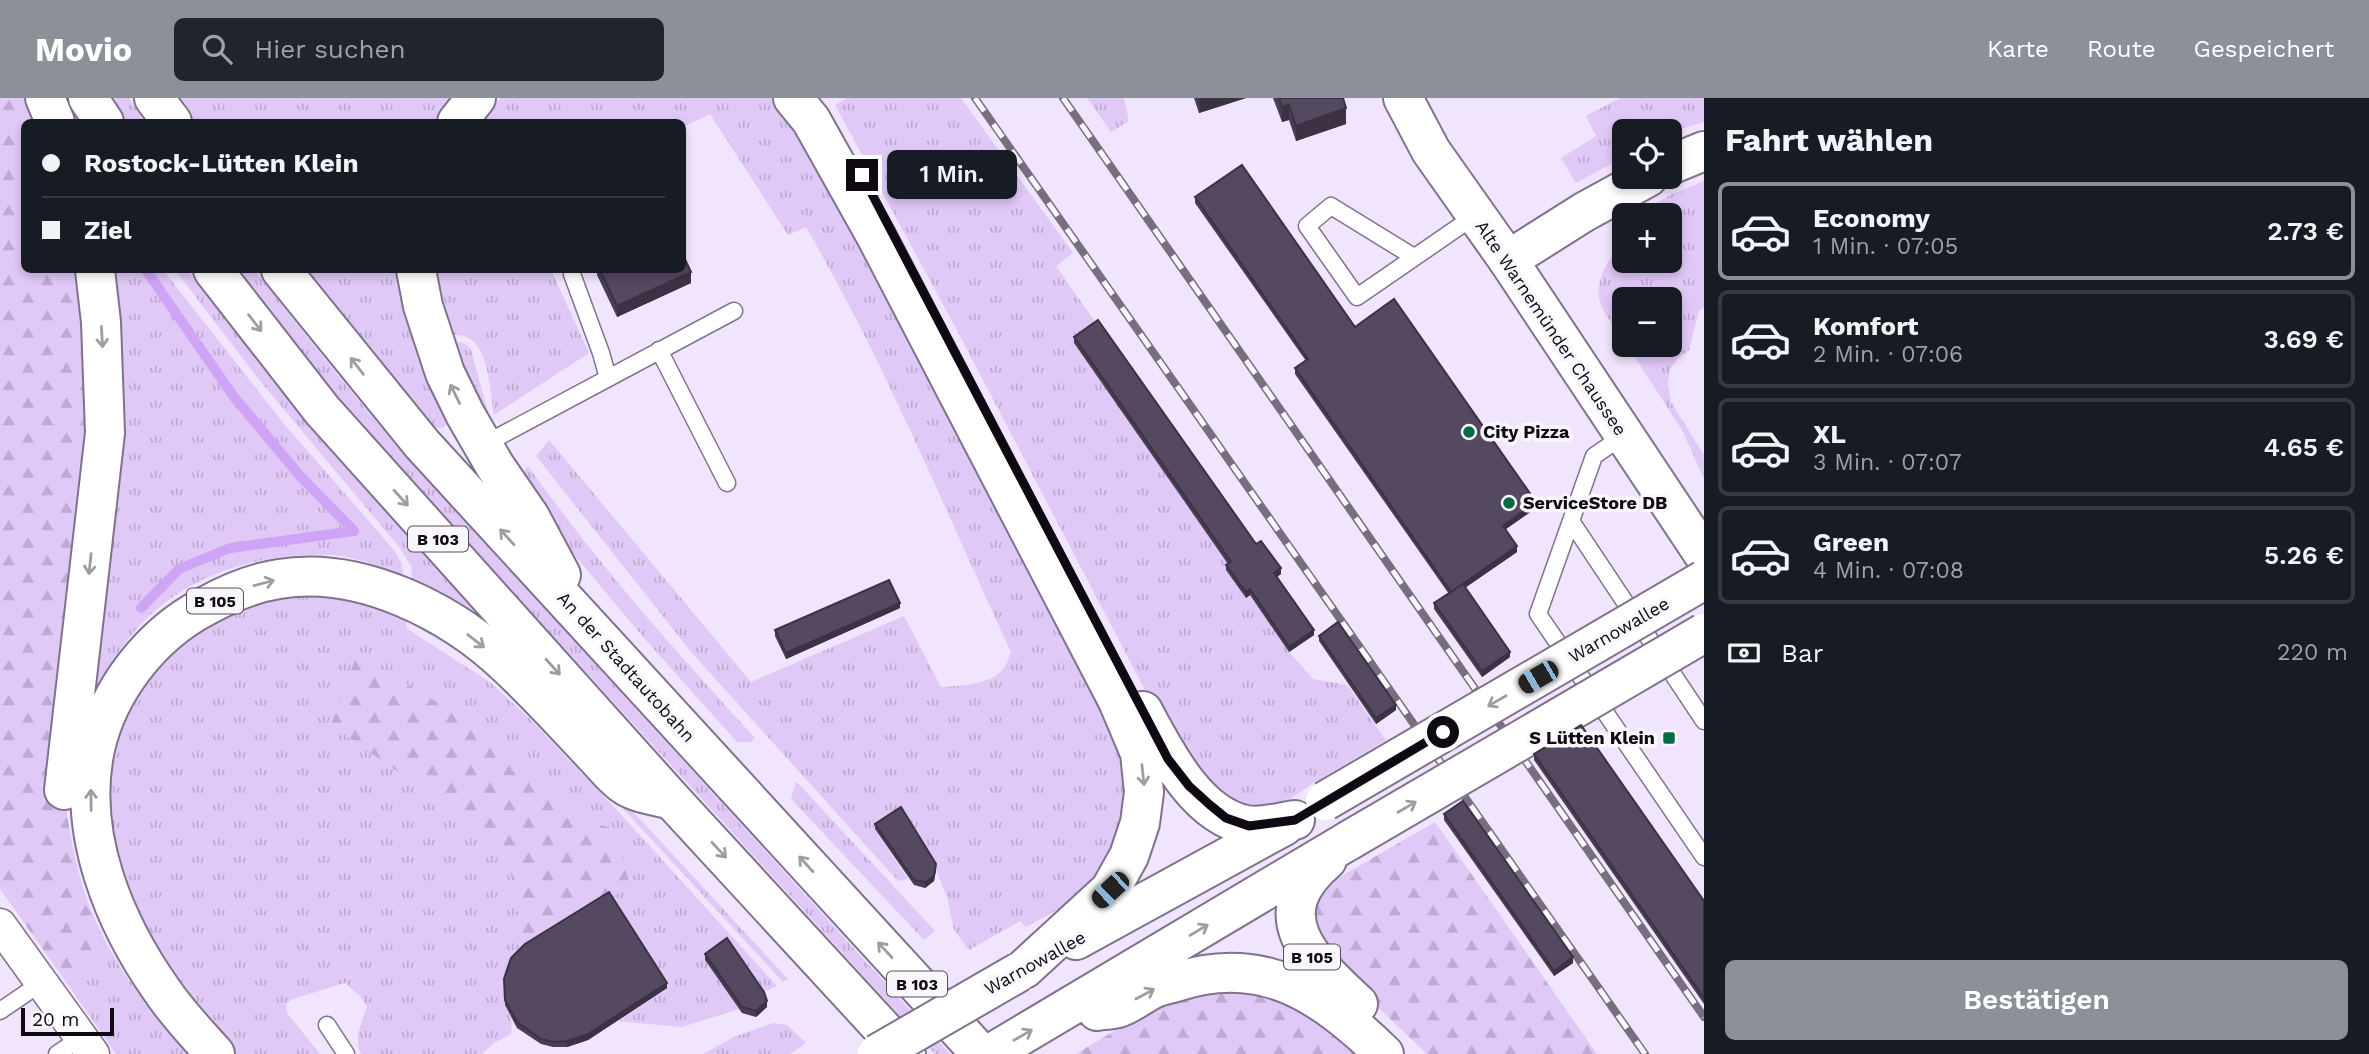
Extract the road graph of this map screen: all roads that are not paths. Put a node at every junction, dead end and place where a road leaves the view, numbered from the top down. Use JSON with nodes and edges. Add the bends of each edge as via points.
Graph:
{"nodes":[{"id":1,"x":45,"y":98,"type":"edge"},
{"id":2,"x":88,"y":98,"type":"edge"},
{"id":3,"x":154,"y":98,"type":"edge"},
{"id":4,"x":476,"y":98,"type":"edge"},
{"id":5,"x":793,"y":98,"type":"edge"},
{"id":6,"x":818,"y":98,"type":"edge"},
{"id":7,"x":1403,"y":98,"type":"edge"},
{"id":8,"x":54,"y":119,"type":"edge"},
{"id":9,"x":102,"y":119,"type":"edge"},
{"id":10,"x":170,"y":119,"type":"edge"},
{"id":11,"x":459,"y":119,"type":"edge"},
{"id":12,"x":1704,"y":151,"type":"edge"},
{"id":13,"x":1682,"y":160,"type":"edge"},
{"id":14,"x":1626,"y":189,"type":"edge"},
{"id":15,"x":1476,"y":215,"type":"junction"},
{"id":16,"x":1414,"y":257,"type":"junction"},
{"id":17,"x":1508,"y":260,"type":"junction"},
{"id":18,"x":94,"y":273,"type":"edge"},
{"id":19,"x":215,"y":273,"type":"edge"},
{"id":20,"x":283,"y":273,"type":"edge"},
{"id":21,"x":417,"y":273,"type":"edge"},
{"id":22,"x":572,"y":274,"type":"dead end"},
{"id":23,"x":734,"y":311,"type":"dead end"},
{"id":24,"x":659,"y":351,"type":"junction"},
{"id":25,"x":608,"y":378,"type":"junction"},
{"id":26,"x":1623,"y":436,"type":"junction"},
{"id":27,"x":483,"y":446,"type":"junction"},
{"id":28,"x":727,"y":483,"type":"dead end"},
{"id":29,"x":1571,"y":521,"type":"junction"},
{"id":30,"x":1704,"y":555,"type":"edge"},
{"id":31,"x":1704,"y":580,"type":"edge"},
{"id":32,"x":586,"y":623,"type":"junction"},
{"id":33,"x":1704,"y":633,"type":"edge"},
{"id":34,"x":1704,"y":721,"type":"edge"},
{"id":35,"x":672,"y":800,"type":"junction"},
{"id":36,"x":1310,"y":811,"type":"junction"},
{"id":37,"x":1348,"y":841,"type":"junction"},
{"id":38,"x":1704,"y":857,"type":"edge"},
{"id":39,"x":0,"y":925,"type":"edge"},
{"id":40,"x":1021,"y":971,"type":"junction"},
{"id":41,"x":41,"y":983,"type":"junction"},
{"id":42,"x":0,"y":1011,"type":"edge"},
{"id":43,"x":1056,"y":1015,"type":"junction"},
{"id":44,"x":327,"y":1025,"type":"dead end"},
{"id":45,"x":77,"y":1049,"type":"edge"},
{"id":46,"x":190,"y":1054,"type":"edge"},
{"id":47,"x":215,"y":1054,"type":"edge"},
{"id":48,"x":345,"y":1054,"type":"edge"},
{"id":49,"x":877,"y":1054,"type":"edge"},
{"id":50,"x":906,"y":1054,"type":"edge"},
{"id":51,"x":981,"y":1054,"type":"edge"},
{"id":52,"x":990,"y":1054,"type":"edge"},
{"id":53,"x":1384,"y":1054,"type":"edge"},
{"id":54,"x":1410,"y":1054,"type":"edge"}],
"edges":[{"from":1,"to":8,"type":"main road"},
{"from":2,"to":9,"type":"main road"},
{"from":3,"to":10,"type":"main road"},
{"from":4,"to":11,"type":"main road"},
{"from":5,"to":40,"type":"main road","one_way":true,"via":[[811,120],[876,236],[1113,690],[1140,753],[1144,792],[1129,856],[1110,890]]},
{"from":6,"to":36,"type":"main road","via":[[875,197],[1168,759],[1189,786],[1226,818],[1249,826]]},
{"from":7,"to":15,"type":"main road","name":"Alte Warnemünder Chaussee","via":[[1431,151]]},
{"from":12,"to":13,"type":"main road"},
{"from":14,"to":17,"type":"main road"},
{"from":15,"to":16,"type":"lane"},
{"from":15,"to":17,"type":"main road","name":"Alte Warnemünder Chaussee"},
{"from":16,"to":16,"type":"lane","via":[[1331,206],[1307,226],[1357,297]]},
{"from":17,"to":26,"type":"main road","name":"Alte Warnemünder Chaussee"},
{"from":18,"to":46,"type":"main road","one_way":true,"via":[[105,433],[64,788],[68,828],[80,883],[98,928],[127,978]]},
{"from":19,"to":35,"type":"main road","number":"B 103","one_way":true,"via":[[322,410]]},
{"from":32,"to":20,"type":"main road","name":"An der Stadtautobahn","number":"B 103","one_way":true,"via":[[422,444]]},
{"from":27,"to":21,"type":"main road","one_way":true,"via":[[441,363]]},
{"from":22,"to":25,"type":"lane"},
{"from":23,"to":24,"type":"lane"},
{"from":24,"to":25,"type":"lane"},
{"from":24,"to":28,"type":"lane"},
{"from":25,"to":27,"type":"lane"},
{"from":26,"to":29,"type":"lane","via":[[1594,456]]},
{"from":26,"to":30,"type":"main road","name":"Alte Warnemünder Chaussee"},
{"from":27,"to":32,"type":"main road","via":[[530,517]]},
{"from":29,"to":34,"type":"lane"},
{"from":29,"to":38,"type":"lane","via":[[1538,614]]},
{"from":31,"to":36,"type":"main road","name":"Warnowallee","one_way":true,"bridge":true},
{"from":51,"to":32,"type":"main road","name":"An der Stadtautobahn","number":"B 103","one_way":true},
{"from":37,"to":33,"type":"main road","number":"B 105","one_way":true,"bridge":true},
{"from":47,"to":35,"type":"main road","number":"B 105","one_way":true,"via":[[163,992],[121,919],[99,858],[91,800],[98,735],[121,687],[159,639],[194,612],[281,578],[344,579],[409,599],[458,626],[507,665],[625,786]]},
{"from":35,"to":50,"type":"main road","number":"B 103","one_way":true},
{"from":36,"to":40,"type":"main road","name":"Warnowallee"},
{"from":43,"to":37,"type":"main road","one_way":true},
{"from":37,"to":54,"type":"main road","number":"B 105","via":[[1313,871],[1304,886],[1296,910],[1303,946]]},
{"from":39,"to":41,"type":"street"},
{"from":40,"to":49,"type":"main road","name":"Warnowallee","bridge":true},
{"from":41,"to":42,"type":"lane"},
{"from":41,"to":45,"type":"street"},
{"from":52,"to":43,"type":"main road","one_way":true},
{"from":43,"to":53,"type":"main road","one_way":true,"via":[[1118,1008],[1155,988],[1191,977],[1229,972],[1262,975],[1303,989],[1349,1020]]},
{"from":44,"to":48,"type":"lane"}]}
